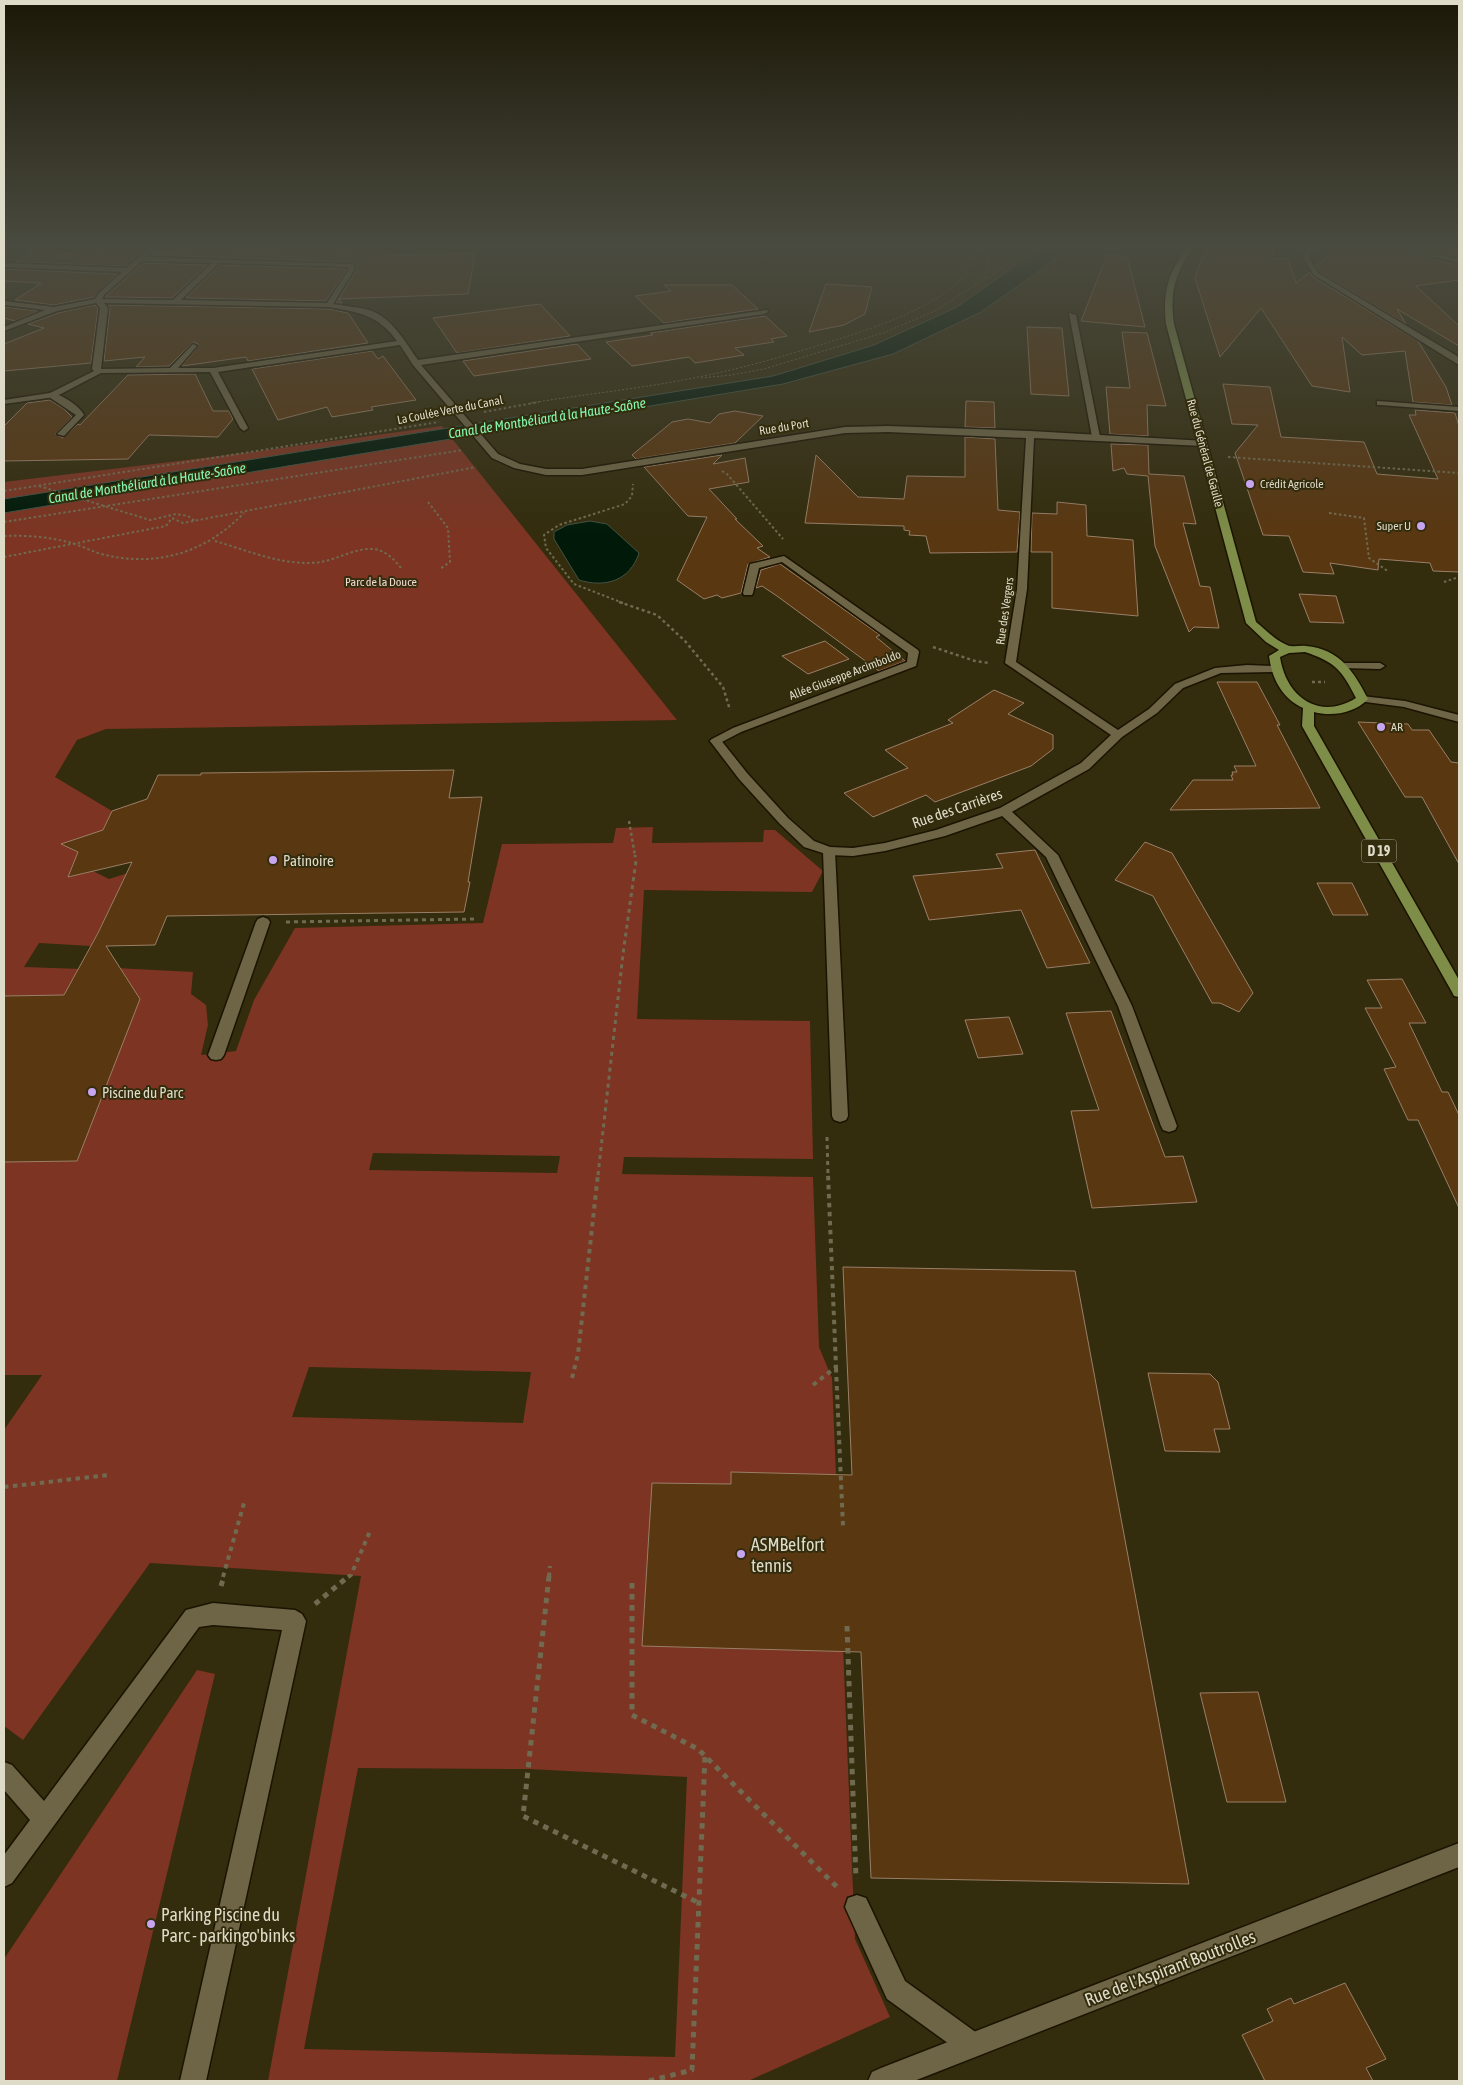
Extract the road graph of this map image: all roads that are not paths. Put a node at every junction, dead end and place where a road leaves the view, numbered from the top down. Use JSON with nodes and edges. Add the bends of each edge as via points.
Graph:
{"nodes":[{"id":1,"x":100,"y":341,"type":"edge"},
{"id":2,"x":564,"y":341,"type":"edge"},
{"id":3,"x":1077,"y":341,"type":"edge"},
{"id":4,"x":1175,"y":341,"type":"edge"},
{"id":5,"x":1426,"y":341,"type":"edge"},
{"id":6,"x":401,"y":343,"type":"joint"},
{"id":7,"x":193,"y":346,"type":"dead end"},
{"id":8,"x":1458,"y":360,"type":"edge"},
{"id":9,"x":416,"y":363,"type":"junction"},
{"id":10,"x":172,"y":370,"type":"junction"},
{"id":11,"x":213,"y":370,"type":"junction"},
{"id":12,"x":100,"y":371,"type":"junction"},
{"id":13,"x":52,"y":395,"type":"junction"},
{"id":14,"x":4,"y":402,"type":"edge"},
{"id":15,"x":1380,"y":403,"type":"dead end"},
{"id":16,"x":1459,"y":409,"type":"edge"},
{"id":17,"x":244,"y":428,"type":"dead end"},
{"id":18,"x":61,"y":434,"type":"dead end"},
{"id":19,"x":1030,"y":434,"type":"junction"},
{"id":20,"x":1096,"y":437,"type":"junction"},
{"id":21,"x":1203,"y":443,"type":"junction"},
{"id":22,"x":748,"y":593,"type":"dead end"},
{"id":23,"x":1287,"y":650,"type":"junction"},
{"id":24,"x":1345,"y":666,"type":"junction"},
{"id":25,"x":1380,"y":666,"type":"dead end"},
{"id":26,"x":1274,"y":669,"type":"junction"},
{"id":27,"x":1362,"y":699,"type":"junction"},
{"id":28,"x":1309,"y":708,"type":"junction"},
{"id":29,"x":1459,"y":719,"type":"edge"},
{"id":30,"x":1118,"y":735,"type":"junction"},
{"id":31,"x":716,"y":741,"type":"joint"},
{"id":32,"x":1004,"y":811,"type":"junction"},
{"id":33,"x":829,"y":851,"type":"junction"},
{"id":34,"x":263,"y":922,"type":"road end"},
{"id":35,"x":1459,"y":992,"type":"edge"},
{"id":36,"x":216,"y":1055,"type":"dead end"},
{"id":37,"x":840,"y":1116,"type":"road end"},
{"id":38,"x":1169,"y":1126,"type":"dead end"},
{"id":39,"x":4,"y":1773,"type":"edge"},
{"id":40,"x":45,"y":1820,"type":"junction"},
{"id":41,"x":1459,"y":1855,"type":"edge"},
{"id":42,"x":4,"y":1874,"type":"edge"},
{"id":43,"x":858,"y":1907,"type":"road end"},
{"id":44,"x":972,"y":2045,"type":"junction"},
{"id":45,"x":193,"y":2081,"type":"edge"},
{"id":46,"x":880,"y":2081,"type":"edge"}],
"edges":[{"from":1,"to":12,"type":"street","via":[[96,370]]},
{"from":2,"to":9,"type":"street"},
{"from":3,"to":20,"type":"street"},
{"from":4,"to":21,"type":"main road","name":"Rue du Général de Gaulle"},
{"from":5,"to":8,"type":"street"},
{"from":6,"to":9,"type":"street","name":"Rue du Port"},
{"from":6,"to":11,"type":"street"},
{"from":7,"to":10,"type":"street"},
{"from":9,"to":19,"type":"street","name":"Rue du Port","via":[[495,456],[517,466],[546,472],[582,472],[845,430]]},
{"from":10,"to":11,"type":"street"},
{"from":10,"to":12,"type":"street"},
{"from":11,"to":17,"type":"street"},
{"from":12,"to":13,"type":"street"},
{"from":13,"to":14,"type":"street"},
{"from":13,"to":18,"type":"street","via":[[80,415]]},
{"from":15,"to":16,"type":"street"},
{"from":19,"to":20,"type":"street","name":"Rue du Port"},
{"from":19,"to":30,"type":"street","name":"Rue des Vergers","via":[[1022,589],[1010,662]]},
{"from":20,"to":21,"type":"street","name":"Rue du Port"},
{"from":21,"to":23,"type":"main road","name":"Rue du Général de Gaulle","via":[[1251,622],[1270,640]]},
{"from":22,"to":31,"type":"street","name":"Allée Giuseppe Arcimboldo","via":[[754,566],[784,559],[914,652],[912,664],[736,730]]},
{"from":23,"to":24,"type":"main road","via":[[1306,649],[1329,656]]},
{"from":23,"to":26,"type":"main road","via":[[1274,656]]},
{"from":24,"to":25,"type":"street"},
{"from":24,"to":27,"type":"main road"},
{"from":26,"to":28,"type":"main road","via":[[1289,695]]},
{"from":26,"to":30,"type":"street","name":"Rue des Carrières","via":[[1219,670],[1179,686],[1153,711]]},
{"from":27,"to":28,"type":"main road","via":[[1353,707],[1334,711]]},
{"from":27,"to":29,"type":"street","via":[[1405,704]]},
{"from":28,"to":35,"type":"main road","number":"D 19","via":[[1308,726]]},
{"from":30,"to":32,"type":"street","name":"Rue des Carrières","via":[[1085,766]]},
{"from":31,"to":33,"type":"street","name":"Rue des Carrières","via":[[784,821],[809,844]]},
{"from":32,"to":33,"type":"street","name":"Rue des Carrières","via":[[940,833],[884,847],[853,852]]},
{"from":32,"to":38,"type":"street","via":[[1052,855],[1125,1006]]},
{"from":33,"to":37,"type":"street"},
{"from":34,"to":36,"type":"street"},
{"from":39,"to":40,"type":"street"},
{"from":40,"to":42,"type":"street"},
{"from":40,"to":45,"type":"street","via":[[193,1617],[213,1614],[296,1621]]},
{"from":41,"to":44,"type":"street","name":"Rue de l'Aspirant Boutrolles"},
{"from":43,"to":44,"type":"street","via":[[896,1990]]},
{"from":44,"to":46,"type":"street","name":"Rue de l'Aspirant Boutrolles"}]}
